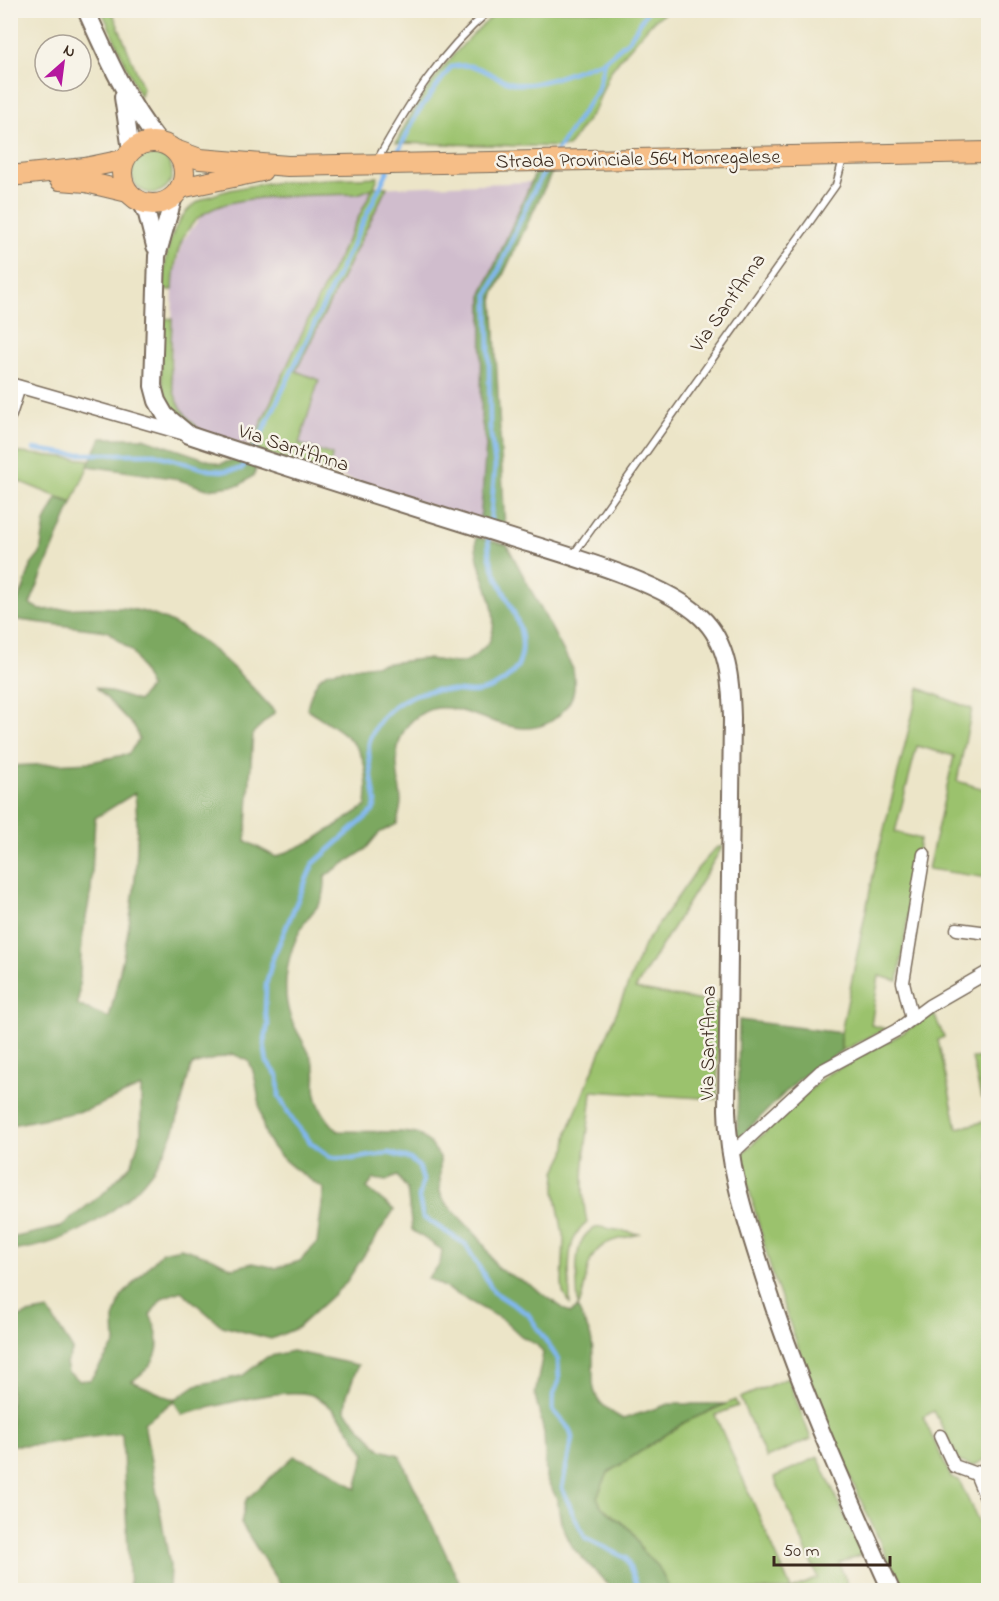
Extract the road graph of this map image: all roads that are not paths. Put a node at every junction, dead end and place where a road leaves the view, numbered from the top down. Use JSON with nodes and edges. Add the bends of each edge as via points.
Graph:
{"nodes":[{"id":1,"x":86,"y":10,"type":"edge"},
{"id":2,"x":490,"y":10,"type":"edge"},
{"id":3,"x":120,"y":84,"type":"junction"},
{"id":4,"x":167,"y":146,"type":"junction"},
{"id":5,"x":988,"y":152,"type":"edge"},
{"id":6,"x":127,"y":155,"type":"junction"},
{"id":7,"x":843,"y":155,"type":"junction"},
{"id":8,"x":388,"y":162,"type":"junction"},
{"id":9,"x":288,"y":166,"type":"junction"},
{"id":10,"x":14,"y":176,"type":"edge"},
{"id":11,"x":177,"y":192,"type":"junction"},
{"id":12,"x":134,"y":197,"type":"junction"},
{"id":13,"x":157,"y":256,"type":"junction"},
{"id":14,"x":15,"y":386,"type":"edge"},
{"id":15,"x":10,"y":415,"type":"edge"},
{"id":16,"x":189,"y":435,"type":"junction"},
{"id":17,"x":572,"y":557,"type":"junction"},
{"id":18,"x":924,"y":854,"type":"dead end"},
{"id":19,"x":957,"y":929,"type":"dead end"},
{"id":20,"x":988,"y":933,"type":"edge"},
{"id":21,"x":988,"y":972,"type":"edge"},
{"id":22,"x":912,"y":1019,"type":"junction"},
{"id":23,"x":729,"y":1153,"type":"junction"},
{"id":24,"x":940,"y":1436,"type":"dead end"},
{"id":25,"x":988,"y":1467,"type":"edge"},
{"id":26,"x":976,"y":1474,"type":"junction"},
{"id":27,"x":988,"y":1503,"type":"edge"},
{"id":28,"x":891,"y":1590,"type":"edge"}],
"edges":[{"from":1,"to":3,"type":"street"},
{"from":2,"to":8,"type":"lane","via":[[427,76]]},
{"from":3,"to":4,"type":"street","via":[[138,115]]},
{"from":3,"to":6,"type":"street"},
{"from":4,"to":6,"type":"main road","name":"Strada Provinciale 564 Monregalese","via":[[149,141]]},
{"from":4,"to":9,"type":"main road","name":"Strada Provinciale 564 Monregalese","via":[[200,159]]},
{"from":4,"to":11,"type":"main road","via":[[184,168]]},
{"from":5,"to":7,"type":"main road","name":"Strada Provinciale 564 Monregalese"},
{"from":6,"to":10,"type":"main road","name":"Strada Provinciale 564 Monregalese","via":[[85,168]]},
{"from":6,"to":12,"type":"main road","via":[[121,177]]},
{"from":7,"to":8,"type":"main road","name":"Strada Provinciale 564 Monregalese"},
{"from":7,"to":17,"type":"lane","name":"Via Sant'Anna","via":[[836,185]]},
{"from":8,"to":9,"type":"main road","name":"Strada Provinciale 564 Monregalese"},
{"from":9,"to":11,"type":"main road","name":"Strada Provinciale 564 Monregalese"},
{"from":10,"to":12,"type":"main road","name":"Strada Provinciale 564 Monregalese","via":[[87,182]]},
{"from":11,"to":12,"type":"main road","name":"Strada Provinciale 564 Monregalese","via":[[158,204]]},
{"from":11,"to":13,"type":"street","name":"Via Sant'Anna"},
{"from":12,"to":13,"type":"street","name":"Via Sant'Anna","via":[[153,232]]},
{"from":13,"to":16,"type":"street","name":"Via Sant'Anna","via":[[154,394],[165,415]]},
{"from":14,"to":15,"type":"street"},
{"from":14,"to":16,"type":"street"},
{"from":16,"to":17,"type":"street","name":"Via Sant'Anna"},
{"from":17,"to":23,"type":"street","name":"Via Sant'Anna","via":[[659,590],[693,610],[717,639],[728,669],[732,729]]},
{"from":18,"to":22,"type":"street","via":[[903,982]]},
{"from":19,"to":20,"type":"street"},
{"from":21,"to":22,"type":"street"},
{"from":22,"to":23,"type":"street","via":[[813,1076]]},
{"from":23,"to":28,"type":"street","name":"Via Sant'Anna","via":[[767,1288],[819,1431]]},
{"from":24,"to":26,"type":"street","via":[[954,1466]]},
{"from":25,"to":26,"type":"street"},
{"from":26,"to":27,"type":"street"}]}
